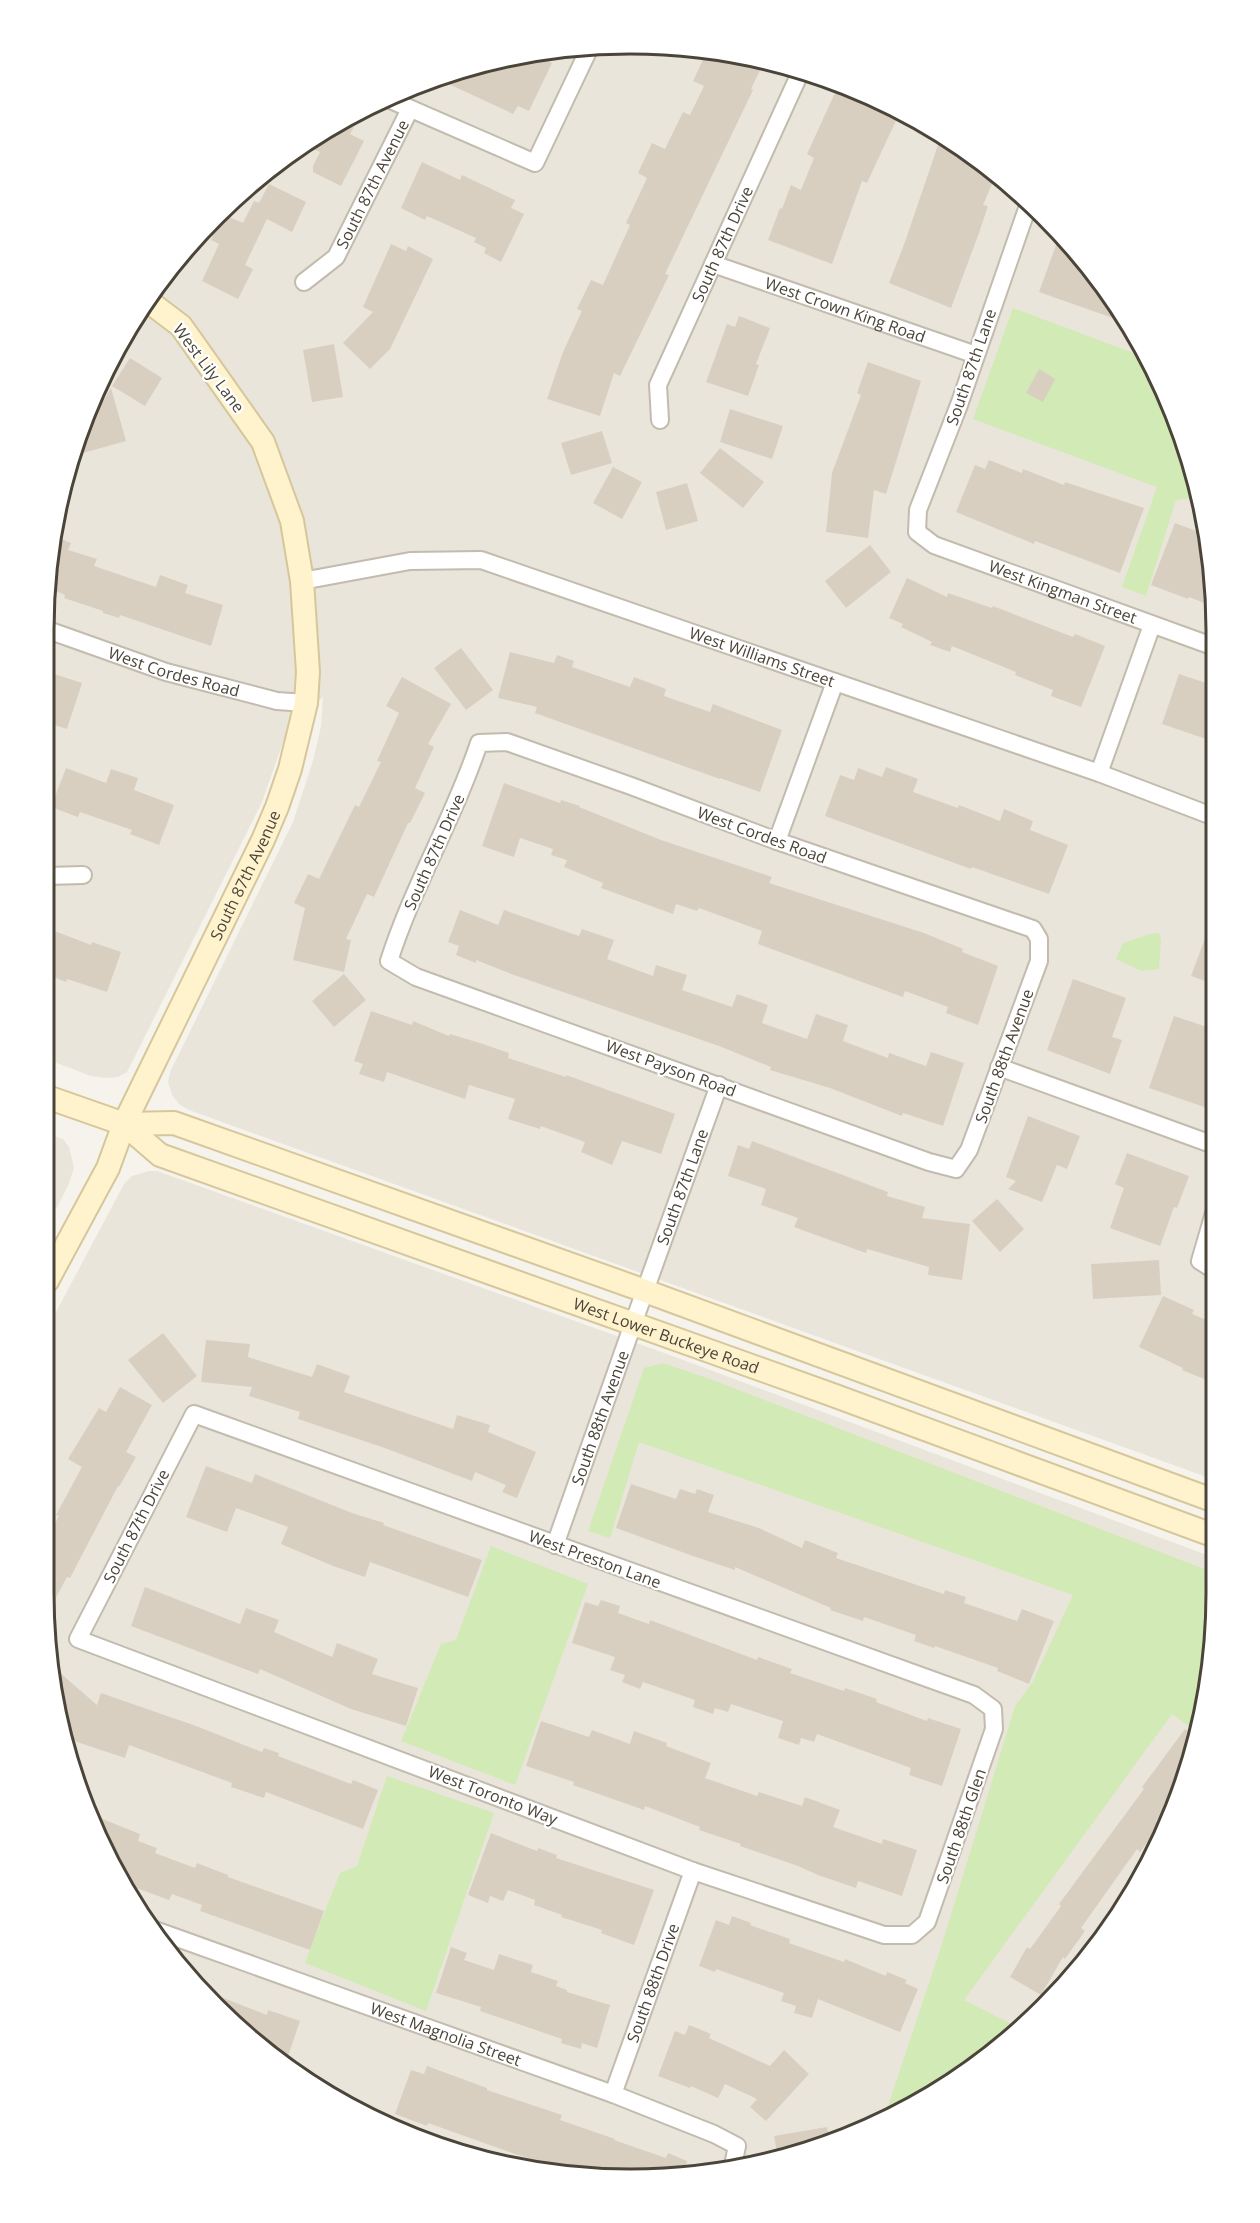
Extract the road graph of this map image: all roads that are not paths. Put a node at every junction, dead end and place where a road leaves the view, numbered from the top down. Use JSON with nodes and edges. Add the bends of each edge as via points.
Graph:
{"nodes":[{"id":1,"x":586,"y":56,"type":"edge"},
{"id":2,"x":797,"y":79,"type":"edge"},
{"id":3,"x":398,"y":103,"type":"edge"},
{"id":4,"x":410,"y":109,"type":"junction"},
{"id":5,"x":1026,"y":212,"type":"edge"},
{"id":6,"x":713,"y":264,"type":"junction"},
{"id":7,"x":304,"y":282,"type":"dead end"},
{"id":8,"x":154,"y":306,"type":"edge"},
{"id":9,"x":976,"y":355,"type":"junction"},
{"id":10,"x":660,"y":420,"type":"dead end"},
{"id":11,"x":263,"y":442,"type":"joint"},
{"id":12,"x":917,"y":532,"type":"joint"},
{"id":13,"x":302,"y":581,"type":"junction"},
{"id":14,"x":1152,"y":625,"type":"junction"},
{"id":15,"x":54,"y":632,"type":"edge"},
{"id":16,"x":1206,"y":644,"type":"edge"},
{"id":17,"x":835,"y":682,"type":"junction"},
{"id":18,"x":306,"y":704,"type":"junction"},
{"id":19,"x":478,"y":743,"type":"joint"},
{"id":20,"x":1099,"y":773,"type":"junction"},
{"id":21,"x":1206,"y":814,"type":"edge"},
{"id":22,"x":777,"y":842,"type":"junction"},
{"id":23,"x":83,"y":875,"type":"dead end"},
{"id":24,"x":54,"y":876,"type":"edge"},
{"id":25,"x":1039,"y":939,"type":"joint"},
{"id":26,"x":389,"y":961,"type":"joint"},
{"id":27,"x":999,"y":1067,"type":"junction"},
{"id":28,"x":719,"y":1085,"type":"junction"},
{"id":29,"x":54,"y":1100,"type":"edge"},
{"id":30,"x":124,"y":1124,"type":"junction"},
{"id":31,"x":1206,"y":1142,"type":"edge"},
{"id":32,"x":956,"y":1169,"type":"joint"},
{"id":33,"x":54,"y":1268,"type":"edge"},
{"id":34,"x":645,"y":1291,"type":"junction"},
{"id":35,"x":633,"y":1324,"type":"junction"},
{"id":36,"x":194,"y":1414,"type":"joint"},
{"id":37,"x":1206,"y":1498,"type":"edge"},
{"id":38,"x":1206,"y":1533,"type":"edge"},
{"id":39,"x":555,"y":1545,"type":"junction"},
{"id":40,"x":78,"y":1639,"type":"joint"},
{"id":41,"x":993,"y":1709,"type":"joint"},
{"id":42,"x":693,"y":1870,"type":"junction"},
{"id":43,"x":166,"y":1934,"type":"edge"},
{"id":44,"x":912,"y":1935,"type":"joint"},
{"id":45,"x":613,"y":2094,"type":"junction"},
{"id":46,"x":734,"y":2159,"type":"edge"}],
"edges":[{"from":1,"to":4,"type":"street","via":[[535,163]]},
{"from":2,"to":6,"type":"street","name":"South 87th Drive"},
{"from":3,"to":4,"type":"street"},
{"from":4,"to":7,"type":"street","name":"South 87th Avenue","via":[[336,257]]},
{"from":5,"to":9,"type":"street","name":"South 87th Lane"},
{"from":6,"to":9,"type":"street","name":"West Crown King Road"},
{"from":6,"to":10,"type":"street","name":"South 87th Drive","via":[[658,385]]},
{"from":8,"to":11,"type":"main road","name":"West Lily Lane","via":[[181,326]]},
{"from":9,"to":12,"type":"street","name":"South 87th Lane","via":[[918,510]]},
{"from":11,"to":13,"type":"main road","name":"South 87th Avenue","via":[[292,521]]},
{"from":12,"to":14,"type":"street","name":"West Kingman Street","via":[[934,545]]},
{"from":13,"to":17,"type":"street","name":"West Williams Street","via":[[410,561],[481,560]]},
{"from":13,"to":18,"type":"main road","name":"South 87th Avenue","via":[[308,672]]},
{"from":14,"to":16,"type":"street","name":"West Kingman Street"},
{"from":14,"to":20,"type":"street"},
{"from":15,"to":18,"type":"street","name":"West Cordes Road","via":[[166,672],[277,701]]},
{"from":17,"to":20,"type":"street","name":"West Williams Street"},
{"from":17,"to":22,"type":"street"},
{"from":18,"to":30,"type":"main road","name":"South 87th Avenue","via":[[290,770],[263,840]]},
{"from":19,"to":22,"type":"street","name":"West Cordes Road","via":[[507,742]]},
{"from":19,"to":26,"type":"street","name":"South 87th Drive"},
{"from":20,"to":21,"type":"street","name":"West Williams Street"},
{"from":22,"to":25,"type":"street","name":"West Cordes Road","via":[[1034,929]]},
{"from":23,"to":24,"type":"street"},
{"from":25,"to":27,"type":"street","name":"South 88th Avenue","via":[[1039,961]]},
{"from":26,"to":28,"type":"street","name":"West Payson Road","via":[[416,977]]},
{"from":27,"to":31,"type":"street"},
{"from":27,"to":32,"type":"street","name":"South 88th Avenue","via":[[969,1150]]},
{"from":28,"to":32,"type":"street","name":"West Payson Road"},
{"from":28,"to":34,"type":"street","name":"South 87th Lane"},
{"from":29,"to":30,"type":"main road","name":"West Lower Buckeye Road"},
{"from":30,"to":33,"type":"main road","name":"South 87th Avenue","via":[[108,1168]]},
{"from":30,"to":34,"type":"main road","name":"West Lower Buckeye Road","via":[[174,1123]]},
{"from":30,"to":35,"type":"main road","name":"West Lower Buckeye Road","via":[[160,1155]]},
{"from":34,"to":35,"type":"street","name":"South 88th Avenue"},
{"from":34,"to":37,"type":"main road","name":"West Lower Buckeye Road"},
{"from":35,"to":38,"type":"main road","name":"West Lower Buckeye Road"},
{"from":35,"to":39,"type":"street","name":"South 88th Avenue"},
{"from":36,"to":39,"type":"street","name":"West Preston Lane"},
{"from":36,"to":40,"type":"street","name":"South 87th Drive"},
{"from":39,"to":41,"type":"street","name":"West Preston Lane","via":[[974,1695]]},
{"from":40,"to":42,"type":"street","name":"West Toronto Way"},
{"from":41,"to":44,"type":"street","name":"South 88th Glen","via":[[994,1729],[927,1922]]},
{"from":42,"to":44,"type":"street","name":"West Toronto Way","via":[[884,1935]]},
{"from":42,"to":45,"type":"street","name":"South 88th Drive"},
{"from":43,"to":45,"type":"street","name":"West Magnolia Street"},
{"from":45,"to":46,"type":"street","name":"West Magnolia Street","via":[[737,2146]]}]}
